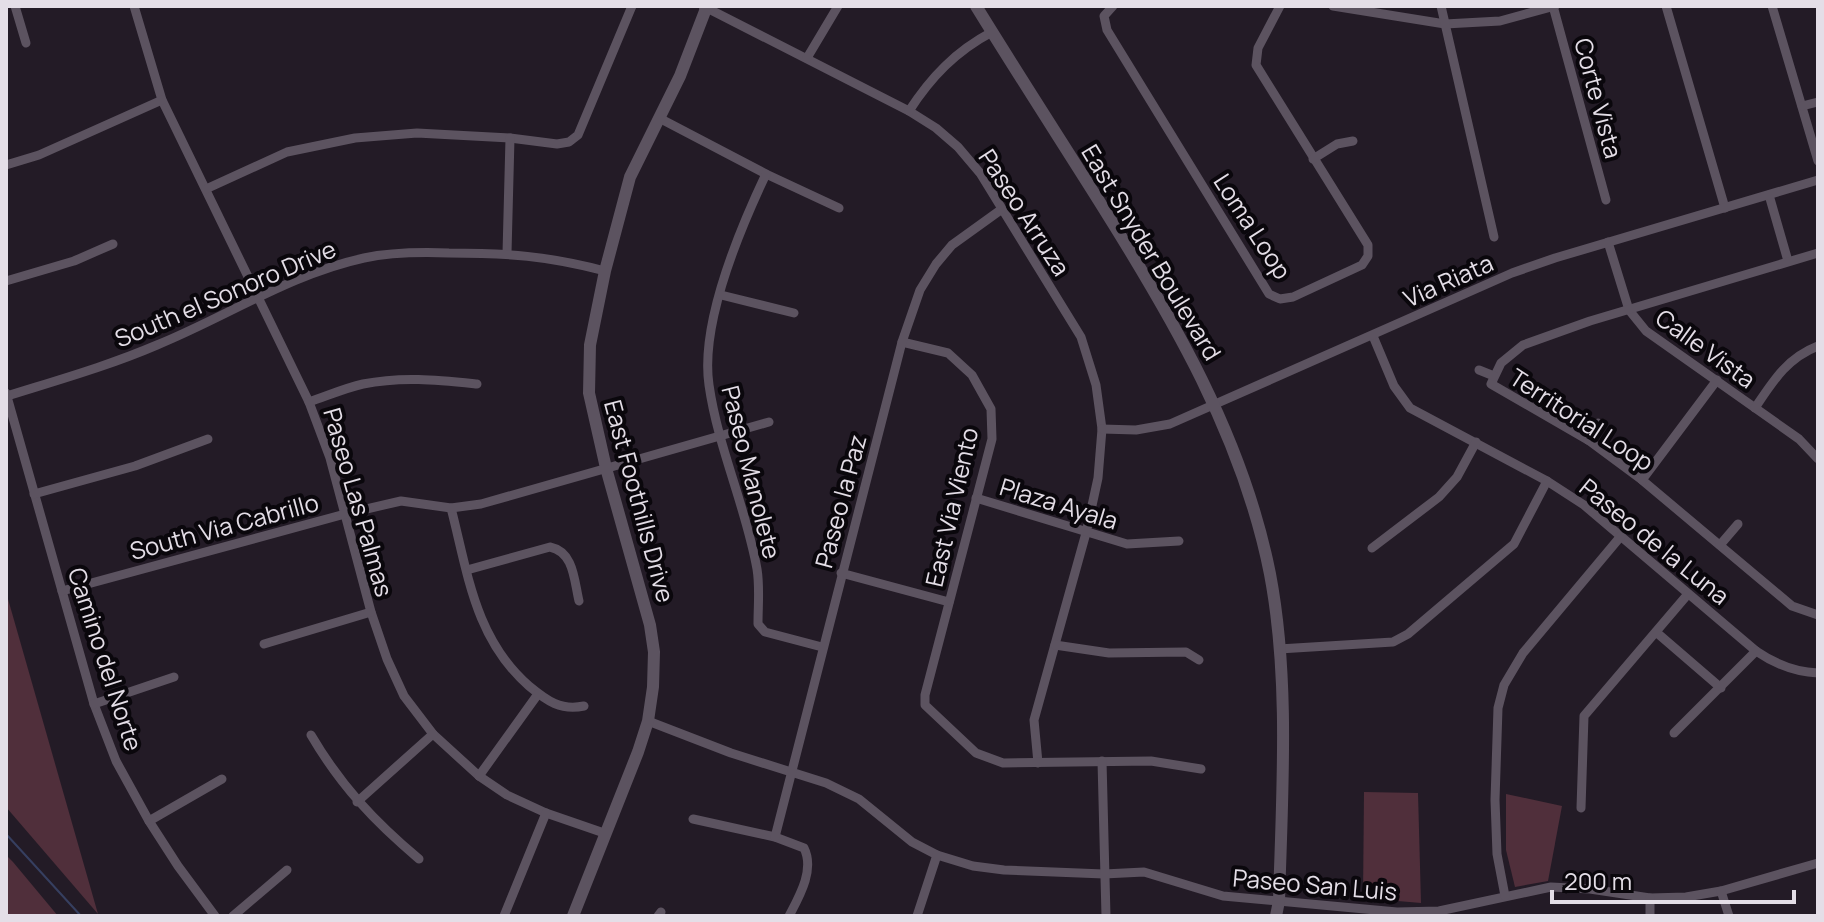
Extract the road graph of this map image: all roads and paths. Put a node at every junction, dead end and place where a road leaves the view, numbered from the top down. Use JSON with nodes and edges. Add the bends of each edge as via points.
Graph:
{"nodes":[{"id":1,"x":15,"y":6,"type":"edge"},
{"id":2,"x":134,"y":6,"type":"edge"},
{"id":3,"x":632,"y":6,"type":"edge"},
{"id":4,"x":706,"y":6,"type":"edge"},
{"id":5,"x":838,"y":6,"type":"edge"},
{"id":6,"x":976,"y":6,"type":"edge"},
{"id":7,"x":1113,"y":6,"type":"edge"},
{"id":8,"x":1280,"y":6,"type":"edge"},
{"id":9,"x":1333,"y":6,"type":"edge"},
{"id":10,"x":1441,"y":6,"type":"edge"},
{"id":11,"x":1554,"y":6,"type":"edge"},
{"id":12,"x":1666,"y":6,"type":"edge"},
{"id":13,"x":1772,"y":6,"type":"edge"},
{"id":14,"x":1445,"y":24,"type":"junction"},
{"id":15,"x":992,"y":32,"type":"junction"},
{"id":16,"x":26,"y":43,"type":"dead end"},
{"id":17,"x":807,"y":58,"type":"junction"},
{"id":18,"x":162,"y":100,"type":"junction"},
{"id":19,"x":1818,"y":102,"type":"edge"},
{"id":20,"x":1802,"y":106,"type":"junction"},
{"id":21,"x":909,"y":111,"type":"junction"},
{"id":22,"x":661,"y":119,"type":"junction"},
{"id":23,"x":510,"y":138,"type":"junction"},
{"id":24,"x":1353,"y":141,"type":"dead end"},
{"id":25,"x":1313,"y":159,"type":"junction"},
{"id":26,"x":1818,"y":161,"type":"edge"},
{"id":27,"x":6,"y":165,"type":"edge"},
{"id":28,"x":766,"y":174,"type":"junction"},
{"id":29,"x":1818,"y":180,"type":"edge"},
{"id":30,"x":206,"y":189,"type":"junction"},
{"id":31,"x":1769,"y":195,"type":"junction"},
{"id":32,"x":1606,"y":200,"type":"dead end"},
{"id":33,"x":839,"y":208,"type":"dead end"},
{"id":34,"x":1725,"y":208,"type":"junction"},
{"id":35,"x":1002,"y":209,"type":"junction"},
{"id":36,"x":1494,"y":237,"type":"dead end"},
{"id":37,"x":1608,"y":242,"type":"junction"},
{"id":38,"x":113,"y":244,"type":"dead end"},
{"id":39,"x":507,"y":253,"type":"junction"},
{"id":40,"x":1818,"y":253,"type":"edge"},
{"id":41,"x":1788,"y":261,"type":"junction"},
{"id":42,"x":605,"y":271,"type":"junction"},
{"id":43,"x":6,"y":281,"type":"edge"},
{"id":44,"x":721,"y":295,"type":"junction"},
{"id":45,"x":259,"y":296,"type":"junction"},
{"id":46,"x":1629,"y":310,"type":"junction"},
{"id":47,"x":794,"y":313,"type":"dead end"},
{"id":48,"x":1373,"y":336,"type":"junction"},
{"id":49,"x":902,"y":342,"type":"junction"},
{"id":50,"x":1818,"y":346,"type":"edge"},
{"id":51,"x":1479,"y":370,"type":"dead end"},
{"id":52,"x":1494,"y":376,"type":"junction"},
{"id":53,"x":1717,"y":380,"type":"junction"},
{"id":54,"x":477,"y":384,"type":"dead end"},
{"id":55,"x":6,"y":394,"type":"edge"},
{"id":56,"x":309,"y":402,"type":"junction"},
{"id":57,"x":1215,"y":406,"type":"junction"},
{"id":58,"x":1755,"y":408,"type":"junction"},
{"id":59,"x":769,"y":422,"type":"dead end"},
{"id":60,"x":1598,"y":423,"type":"dead end"},
{"id":61,"x":1102,"y":429,"type":"junction"},
{"id":62,"x":719,"y":436,"type":"junction"},
{"id":63,"x":208,"y":439,"type":"dead end"},
{"id":64,"x":1588,"y":440,"type":"junction"},
{"id":65,"x":1476,"y":442,"type":"junction"},
{"id":66,"x":1818,"y":459,"type":"edge"},
{"id":67,"x":606,"y":468,"type":"junction"},
{"id":68,"x":1642,"y":480,"type":"junction"},
{"id":69,"x":1547,"y":481,"type":"junction"},
{"id":70,"x":34,"y":494,"type":"junction"},
{"id":71,"x":976,"y":498,"type":"junction"},
{"id":72,"x":451,"y":508,"type":"junction"},
{"id":73,"x":345,"y":514,"type":"junction"},
{"id":74,"x":1738,"y":524,"type":"dead end"},
{"id":75,"x":1086,"y":533,"type":"junction"},
{"id":76,"x":1621,"y":536,"type":"junction"},
{"id":77,"x":1179,"y":541,"type":"dead end"},
{"id":78,"x":1720,"y":545,"type":"junction"},
{"id":79,"x":1372,"y":548,"type":"dead end"},
{"id":80,"x":467,"y":570,"type":"junction"},
{"id":81,"x":841,"y":573,"type":"junction"},
{"id":82,"x":62,"y":591,"type":"junction"},
{"id":83,"x":1688,"y":594,"type":"junction"},
{"id":84,"x":579,"y":601,"type":"dead end"},
{"id":85,"x":949,"y":602,"type":"junction"},
{"id":86,"x":371,"y":612,"type":"junction"},
{"id":87,"x":1818,"y":615,"type":"edge"},
{"id":88,"x":1656,"y":632,"type":"junction"},
{"id":89,"x":264,"y":644,"type":"dead end"},
{"id":90,"x":1055,"y":645,"type":"junction"},
{"id":91,"x":822,"y":647,"type":"junction"},
{"id":92,"x":1279,"y":649,"type":"junction"},
{"id":93,"x":1756,"y":651,"type":"junction"},
{"id":94,"x":1199,"y":660,"type":"dead end"},
{"id":95,"x":1818,"y":673,"type":"edge"},
{"id":96,"x":174,"y":677,"type":"dead end"},
{"id":97,"x":1721,"y":688,"type":"junction"},
{"id":98,"x":538,"y":694,"type":"junction"},
{"id":99,"x":94,"y":704,"type":"junction"},
{"id":100,"x":584,"y":706,"type":"dead end"},
{"id":101,"x":648,"y":721,"type":"junction"},
{"id":102,"x":1674,"y":733,"type":"dead end"},
{"id":103,"x":433,"y":734,"type":"junction"},
{"id":104,"x":311,"y":735,"type":"dead end"},
{"id":105,"x":1102,"y":761,"type":"junction"},
{"id":106,"x":1038,"y":763,"type":"junction"},
{"id":107,"x":1201,"y":769,"type":"dead end"},
{"id":108,"x":791,"y":770,"type":"junction"},
{"id":109,"x":479,"y":776,"type":"junction"},
{"id":110,"x":222,"y":779,"type":"dead end"},
{"id":111,"x":357,"y":802,"type":"junction"},
{"id":112,"x":1581,"y":808,"type":"dead end"},
{"id":113,"x":546,"y":813,"type":"junction"},
{"id":114,"x":693,"y":819,"type":"dead end"},
{"id":115,"x":149,"y":821,"type":"junction"},
{"id":116,"x":604,"y":833,"type":"junction"},
{"id":117,"x":775,"y":837,"type":"junction"},
{"id":118,"x":937,"y":855,"type":"junction"},
{"id":119,"x":419,"y":859,"type":"dead end"},
{"id":120,"x":1818,"y":863,"type":"edge"},
{"id":121,"x":287,"y":870,"type":"dead end"},
{"id":122,"x":1104,"y":874,"type":"junction"},
{"id":123,"x":1721,"y":891,"type":"junction"},
{"id":124,"x":1505,"y":896,"type":"junction"},
{"id":125,"x":1650,"y":898,"type":"junction"},
{"id":126,"x":1279,"y":901,"type":"junction"},
{"id":127,"x":215,"y":916,"type":"edge"},
{"id":128,"x":233,"y":916,"type":"edge"},
{"id":129,"x":504,"y":916,"type":"edge"},
{"id":130,"x":573,"y":916,"type":"edge"},
{"id":131,"x":789,"y":916,"type":"edge"},
{"id":132,"x":917,"y":916,"type":"edge"},
{"id":133,"x":1106,"y":916,"type":"edge"},
{"id":134,"x":1276,"y":916,"type":"edge"},
{"id":135,"x":1650,"y":916,"type":"edge"},
{"id":136,"x":1729,"y":916,"type":"edge"}],
"edges":[{"from":1,"to":16,"type":"street"},
{"from":2,"to":18,"type":"street","name":"Paseo Las Palmas"},
{"from":3,"to":23,"type":"street","via":[[578,135],[557,144]]},
{"from":4,"to":17,"type":"street","name":"Paseo Arruza"},
{"from":4,"to":22,"type":"street","name":"East Foothills Drive"},
{"from":5,"to":17,"type":"street"},
{"from":6,"to":15,"type":"street","name":"East Snyder Boulevard"},
{"from":7,"to":25,"type":"street","name":"Loma Loop","via":[[1104,16],[1107,30],[1269,294],[1280,299],[1362,265],[1368,256],[1368,245]]},
{"from":8,"to":25,"type":"street","name":"Loma Loop","via":[[1258,48],[1256,65]]},
{"from":9,"to":14,"type":"street"},
{"from":10,"to":14,"type":"street"},
{"from":11,"to":14,"type":"street","via":[[1500,21]]},
{"from":11,"to":32,"type":"street","name":"Corte Vista"},
{"from":12,"to":34,"type":"street"},
{"from":13,"to":20,"type":"street"},
{"from":14,"to":36,"type":"street"},
{"from":15,"to":21,"type":"street","via":[[946,64]]},
{"from":15,"to":57,"type":"street","name":"East Snyder Boulevard","via":[[1153,287]]},
{"from":17,"to":21,"type":"street","name":"Paseo Arruza"},
{"from":18,"to":27,"type":"street"},
{"from":18,"to":30,"type":"street","name":"Paseo Las Palmas"},
{"from":19,"to":20,"type":"street"},
{"from":20,"to":26,"type":"street"},
{"from":21,"to":35,"type":"street","name":"Paseo Arruza","via":[[958,147]]},
{"from":22,"to":28,"type":"street"},
{"from":22,"to":42,"type":"street","name":"East Foothills Drive","via":[[630,177]]},
{"from":23,"to":30,"type":"street","via":[[417,133],[355,138],[287,152]]},
{"from":23,"to":39,"type":"street"},
{"from":24,"to":25,"type":"street"},
{"from":28,"to":33,"type":"street"},
{"from":28,"to":44,"type":"street","name":"Paseo Manolete","via":[[738,232]]},
{"from":29,"to":31,"type":"street","name":"Via Riata"},
{"from":30,"to":45,"type":"street","name":"Paseo Las Palmas"},
{"from":31,"to":34,"type":"street","name":"Via Riata"},
{"from":31,"to":41,"type":"street"},
{"from":34,"to":37,"type":"street","name":"Via Riata"},
{"from":35,"to":49,"type":"street","name":"Paseo la Paz","via":[[952,245],[936,264],[920,290]]},
{"from":35,"to":61,"type":"street","name":"Paseo Arruza","via":[[1081,337]]},
{"from":37,"to":46,"type":"street","name":"Calle Vista"},
{"from":37,"to":48,"type":"street","name":"Via Riata","via":[[1512,273]]},
{"from":38,"to":43,"type":"street"},
{"from":39,"to":42,"type":"street","name":"South el Sonoro Drive"},
{"from":39,"to":45,"type":"street","name":"South el Sonoro Drive","via":[[366,257]]},
{"from":40,"to":41,"type":"street","name":"Territorial Loop"},
{"from":41,"to":46,"type":"street","name":"Territorial Loop"},
{"from":42,"to":67,"type":"street","name":"East Foothills Drive","via":[[590,345],[589,393]]},
{"from":44,"to":47,"type":"street"},
{"from":44,"to":62,"type":"street","name":"Paseo Manolete","via":[[710,338],[708,382]]},
{"from":45,"to":55,"type":"street","name":"South el Sonoro Drive","via":[[158,345]]},
{"from":45,"to":56,"type":"street","name":"Paseo Las Palmas"},
{"from":46,"to":52,"type":"street","name":"Territorial Loop","via":[[1523,345]]},
{"from":46,"to":53,"type":"street","name":"Calle Vista","via":[[1646,331]]},
{"from":48,"to":57,"type":"street","name":"Via Riata"},
{"from":48,"to":65,"type":"street","name":"Paseo de la Luna","via":[[1394,386],[1410,408]]},
{"from":49,"to":71,"type":"street","name":"East Via Viento","via":[[948,353],[972,375],[991,409],[992,439]]},
{"from":49,"to":81,"type":"street","name":"Paseo la Paz"},
{"from":50,"to":58,"type":"street","via":[[1787,364]]},
{"from":51,"to":52,"type":"street"},
{"from":52,"to":64,"type":"street","name":"Territorial Loop","via":[[1491,384]]},
{"from":53,"to":58,"type":"street","name":"Calle Vista"},
{"from":53,"to":68,"type":"street"},
{"from":54,"to":56,"type":"street","via":[[394,379]]},
{"from":55,"to":70,"type":"street","name":"Camino del Norte"},
{"from":56,"to":73,"type":"street","name":"Paseo Las Palmas"},
{"from":57,"to":61,"type":"street","name":"Via Riata","via":[[1170,424]]},
{"from":57,"to":92,"type":"street","name":"East Snyder Boulevard","via":[[1244,481],[1270,574]]},
{"from":58,"to":66,"type":"street","name":"Calle Vista"},
{"from":59,"to":62,"type":"street","name":"South Via Cabrillo"},
{"from":60,"to":64,"type":"street"},
{"from":61,"to":75,"type":"street","name":"Paseo Arruza"},
{"from":62,"to":67,"type":"street","name":"South Via Cabrillo"},
{"from":62,"to":91,"type":"street","name":"Paseo Manolete","via":[[757,566],[758,624],[765,632]]},
{"from":63,"to":70,"type":"street"},
{"from":64,"to":68,"type":"street","name":"Territorial Loop"},
{"from":65,"to":69,"type":"street","name":"Paseo de la Luna"},
{"from":65,"to":79,"type":"street","via":[[1439,497]]},
{"from":67,"to":72,"type":"street","name":"South Via Cabrillo"},
{"from":67,"to":101,"type":"street","name":"East Foothills Drive","via":[[650,625],[654,652]]},
{"from":68,"to":78,"type":"street","name":"Territorial Loop"},
{"from":69,"to":76,"type":"street","name":"Paseo de la Luna"},
{"from":69,"to":92,"type":"street","via":[[1514,544],[1408,634],[1393,642]]},
{"from":70,"to":82,"type":"street","name":"Camino del Norte"},
{"from":71,"to":75,"type":"street","name":"Plaza Ayala"},
{"from":71,"to":85,"type":"street","name":"East Via Viento"},
{"from":72,"to":73,"type":"street","name":"South Via Cabrillo","via":[[401,501]]},
{"from":72,"to":80,"type":"street"},
{"from":73,"to":82,"type":"street","name":"South Via Cabrillo"},
{"from":73,"to":86,"type":"street","name":"Paseo Las Palmas"},
{"from":74,"to":78,"type":"street"},
{"from":75,"to":77,"type":"street","name":"Plaza Ayala","via":[[1127,544]]},
{"from":75,"to":90,"type":"street","name":"Paseo Arruza"},
{"from":76,"to":83,"type":"street","name":"Paseo de la Luna"},
{"from":76,"to":124,"type":"street","via":[[1523,653],[1504,685],[1498,708],[1495,800]]},
{"from":78,"to":87,"type":"street","name":"Territorial Loop","via":[[1792,606]]},
{"from":80,"to":84,"type":"street","via":[[550,547],[561,549]]},
{"from":80,"to":98,"type":"street","via":[[481,621],[496,651]]},
{"from":81,"to":85,"type":"street"},
{"from":81,"to":91,"type":"street","name":"Paseo la Paz"},
{"from":82,"to":99,"type":"street","name":"Camino del Norte"},
{"from":83,"to":88,"type":"street"},
{"from":83,"to":93,"type":"street","name":"Paseo de la Luna"},
{"from":85,"to":106,"type":"street","name":"East Via Viento","via":[[925,705],[976,753],[1003,763]]},
{"from":86,"to":89,"type":"street"},
{"from":86,"to":103,"type":"street","name":"Paseo Las Palmas","via":[[404,696]]},
{"from":88,"to":97,"type":"street"},
{"from":88,"to":112,"type":"street","via":[[1584,716]]},
{"from":90,"to":94,"type":"street","via":[[1109,653],[1186,652]]},
{"from":90,"to":106,"type":"street","name":"Paseo Arruza","via":[[1034,720]]},
{"from":91,"to":108,"type":"street","name":"Paseo la Paz"},
{"from":92,"to":126,"type":"street","name":"East Snyder Boulevard"},
{"from":93,"to":95,"type":"street","name":"Paseo de la Luna","via":[[1776,665]]},
{"from":93,"to":97,"type":"street"},
{"from":96,"to":99,"type":"street"},
{"from":97,"to":102,"type":"street"},
{"from":98,"to":100,"type":"street","via":[[561,707]]},
{"from":98,"to":109,"type":"street"},
{"from":99,"to":115,"type":"street","name":"Camino del Norte","via":[[116,761]]},
{"from":101,"to":108,"type":"street","name":"Paseo San Luis"},
{"from":101,"to":116,"type":"street","name":"East Foothills Drive"},
{"from":103,"to":109,"type":"street","name":"Paseo Las Palmas"},
{"from":103,"to":111,"type":"street"},
{"from":104,"to":111,"type":"street"},
{"from":105,"to":106,"type":"street"},
{"from":105,"to":107,"type":"street"},
{"from":105,"to":122,"type":"street"},
{"from":108,"to":117,"type":"street","name":"Paseo la Paz"},
{"from":108,"to":118,"type":"street","name":"Paseo San Luis","via":[[859,799],[912,842]]},
{"from":109,"to":113,"type":"street","name":"Paseo Las Palmas"},
{"from":110,"to":115,"type":"street"},
{"from":111,"to":119,"type":"street"},
{"from":113,"to":116,"type":"street","name":"Paseo Las Palmas"},
{"from":113,"to":129,"type":"street"},
{"from":114,"to":117,"type":"street"},
{"from":115,"to":127,"type":"street","name":"Camino del Norte"},
{"from":116,"to":130,"type":"street","name":"East Foothills Drive"},
{"from":117,"to":131,"type":"street","via":[[804,848],[808,856],[801,893]]},
{"from":118,"to":122,"type":"street","name":"Paseo San Luis","via":[[1004,870]]},
{"from":118,"to":132,"type":"street"},
{"from":120,"to":123,"type":"street","name":"Paseo San Luis"},
{"from":121,"to":128,"type":"street"},
{"from":122,"to":126,"type":"street","name":"Paseo San Luis","via":[[1144,872],[1223,896]]},
{"from":122,"to":133,"type":"street"},
{"from":123,"to":125,"type":"street","name":"Paseo San Luis"},
{"from":123,"to":136,"type":"street"},
{"from":124,"to":125,"type":"street","name":"Paseo San Luis","via":[[1551,887]]},
{"from":124,"to":126,"type":"street","name":"Paseo San Luis","via":[[1439,911],[1397,912]]},
{"from":125,"to":135,"type":"street"},
{"from":126,"to":134,"type":"street","name":"East Snyder Boulevard"}]}
